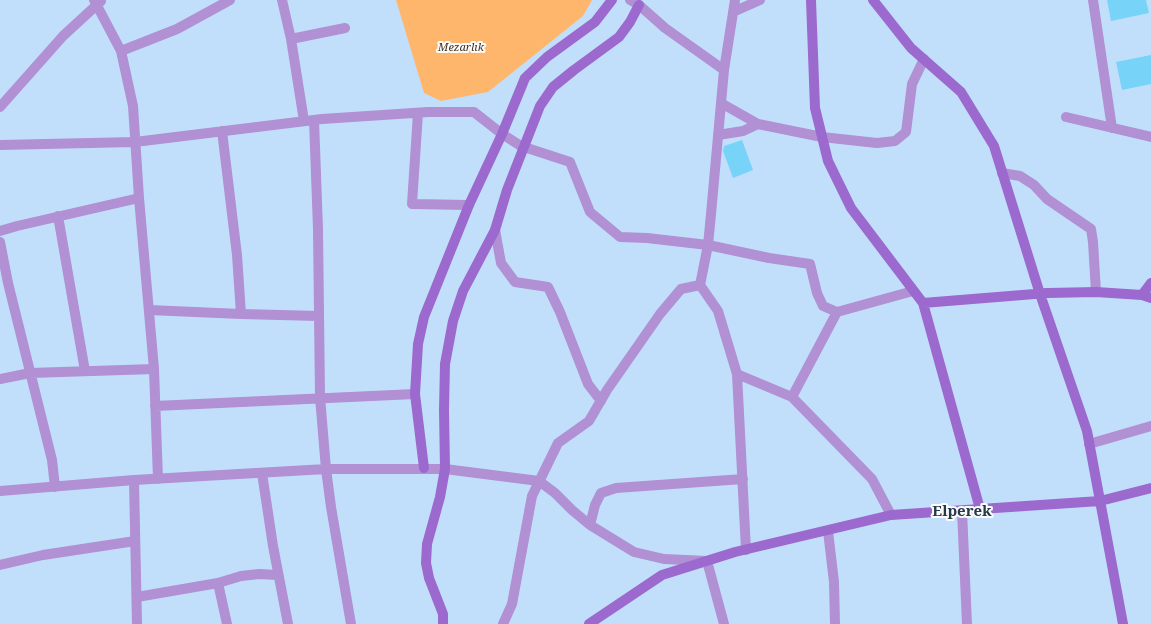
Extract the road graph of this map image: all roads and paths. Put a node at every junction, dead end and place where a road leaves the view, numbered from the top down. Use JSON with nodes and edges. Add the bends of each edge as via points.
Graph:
{"nodes":[{"id":1,"x":230,"y":0,"type":"edge"},
{"id":2,"x":282,"y":0,"type":"edge"},
{"id":3,"x":612,"y":0,"type":"edge"},
{"id":4,"x":735,"y":0,"type":"edge"},
{"id":5,"x":760,"y":0,"type":"edge"},
{"id":6,"x":811,"y":0,"type":"edge"},
{"id":7,"x":873,"y":0,"type":"edge"},
{"id":8,"x":1093,"y":0,"type":"edge"},
{"id":9,"x":98,"y":2,"type":"edge"},
{"id":10,"x":634,"y":3,"type":"edge"},
{"id":11,"x":733,"y":12,"type":"junction"},
{"id":12,"x":345,"y":28,"type":"dead end"},
{"id":13,"x":291,"y":39,"type":"junction"},
{"id":14,"x":122,"y":51,"type":"junction"},
{"id":15,"x":924,"y":59,"type":"junction"},
{"id":16,"x":724,"y":70,"type":"junction"},
{"id":17,"x":721,"y":103,"type":"junction"},
{"id":18,"x":0,"y":106,"type":"edge"},
{"id":19,"x":418,"y":113,"type":"junction"},
{"id":20,"x":1066,"y":117,"type":"dead end"},
{"id":21,"x":309,"y":121,"type":"junction"},
{"id":22,"x":758,"y":124,"type":"junction"},
{"id":23,"x":1112,"y":128,"type":"junction"},
{"id":24,"x":222,"y":131,"type":"junction"},
{"id":25,"x":502,"y":134,"type":"junction"},
{"id":26,"x":718,"y":135,"type":"junction"},
{"id":27,"x":822,"y":137,"type":"junction"},
{"id":28,"x":1151,"y":137,"type":"edge"},
{"id":29,"x":135,"y":142,"type":"junction"},
{"id":30,"x":0,"y":145,"type":"edge"},
{"id":31,"x":524,"y":147,"type":"junction"},
{"id":32,"x":1002,"y":173,"type":"junction"},
{"id":33,"x":139,"y":198,"type":"junction"},
{"id":34,"x":469,"y":205,"type":"junction"},
{"id":35,"x":58,"y":216,"type":"junction"},
{"id":36,"x":495,"y":230,"type":"junction"},
{"id":37,"x":0,"y":231,"type":"edge"},
{"id":38,"x":0,"y":242,"type":"edge"},
{"id":39,"x":708,"y":245,"type":"junction"},
{"id":40,"x":4,"y":283,"type":"edge"},
{"id":41,"x":1151,"y":284,"type":"edge"},
{"id":42,"x":700,"y":285,"type":"junction"},
{"id":43,"x":913,"y":291,"type":"junction"},
{"id":44,"x":1096,"y":292,"type":"junction"},
{"id":45,"x":1040,"y":294,"type":"junction"},
{"id":46,"x":1146,"y":296,"type":"edge"},
{"id":47,"x":923,"y":303,"type":"junction"},
{"id":48,"x":149,"y":310,"type":"junction"},
{"id":49,"x":837,"y":312,"type":"junction"},
{"id":50,"x":241,"y":314,"type":"junction"},
{"id":51,"x":319,"y":316,"type":"junction"},
{"id":52,"x":154,"y":369,"type":"junction"},
{"id":53,"x":85,"y":371,"type":"junction"},
{"id":54,"x":30,"y":373,"type":"junction"},
{"id":55,"x":737,"y":374,"type":"junction"},
{"id":56,"x":0,"y":379,"type":"edge"},
{"id":57,"x":415,"y":394,"type":"junction"},
{"id":58,"x":320,"y":397,"type":"junction"},
{"id":59,"x":792,"y":397,"type":"junction"},
{"id":60,"x":601,"y":401,"type":"junction"},
{"id":61,"x":155,"y":406,"type":"junction"},
{"id":62,"x":1151,"y":426,"type":"edge"},
{"id":63,"x":1089,"y":444,"type":"junction"},
{"id":64,"x":424,"y":468,"type":"junction"},
{"id":65,"x":326,"y":469,"type":"junction"},
{"id":66,"x":445,"y":469,"type":"junction"},
{"id":67,"x":262,"y":473,"type":"junction"},
{"id":68,"x":158,"y":479,"type":"junction"},
{"id":69,"x":743,"y":479,"type":"junction"},
{"id":70,"x":134,"y":480,"type":"junction"},
{"id":71,"x":539,"y":482,"type":"junction"},
{"id":72,"x":54,"y":486,"type":"junction"},
{"id":73,"x":1151,"y":488,"type":"edge"},
{"id":74,"x":0,"y":492,"type":"edge"},
{"id":75,"x":1100,"y":500,"type":"junction"},
{"id":76,"x":980,"y":509,"type":"junction"},
{"id":77,"x":962,"y":511,"type":"junction"},
{"id":78,"x":891,"y":515,"type":"junction"},
{"id":79,"x":590,"y":525,"type":"junction"},
{"id":80,"x":828,"y":531,"type":"junction"},
{"id":81,"x":135,"y":541,"type":"junction"},
{"id":82,"x":746,"y":550,"type":"junction"},
{"id":83,"x":707,"y":561,"type":"junction"},
{"id":84,"x":0,"y":565,"type":"edge"},
{"id":85,"x":278,"y":575,"type":"junction"},
{"id":86,"x":218,"y":583,"type":"junction"},
{"id":87,"x":137,"y":597,"type":"junction"},
{"id":88,"x":137,"y":624,"type":"edge"},
{"id":89,"x":226,"y":624,"type":"edge"},
{"id":90,"x":288,"y":624,"type":"edge"},
{"id":91,"x":351,"y":624,"type":"edge"},
{"id":92,"x":443,"y":624,"type":"edge"},
{"id":93,"x":504,"y":624,"type":"edge"},
{"id":94,"x":588,"y":624,"type":"edge"},
{"id":95,"x":724,"y":624,"type":"edge"},
{"id":96,"x":835,"y":624,"type":"edge"},
{"id":97,"x":967,"y":624,"type":"edge"},
{"id":98,"x":1123,"y":624,"type":"edge"}],
"edges":[{"from":1,"to":14,"type":"street","via":[[177,29]]},
{"from":2,"to":13,"type":"street"},
{"from":3,"to":25,"type":"street","via":[[595,22],[547,57],[525,78]]},
{"from":4,"to":11,"type":"street"},
{"from":5,"to":11,"type":"street"},
{"from":6,"to":27,"type":"street","via":[[815,108]]},
{"from":7,"to":15,"type":"street","via":[[911,48]]},
{"from":8,"to":23,"type":"street"},
{"from":9,"to":14,"type":"street"},
{"from":9,"to":18,"type":"street","via":[[63,36]]},
{"from":10,"to":16,"type":"street"},
{"from":10,"to":31,"type":"street","via":[[630,22],[619,37],[553,87],[540,106]]},
{"from":11,"to":16,"type":"street"},
{"from":12,"to":13,"type":"street"},
{"from":13,"to":21,"type":"street"},
{"from":14,"to":29,"type":"street","via":[[133,106]]},
{"from":15,"to":27,"type":"street","via":[[912,84],[906,132],[895,141],[877,143]]},
{"from":15,"to":32,"type":"street","via":[[961,92],[994,146]]},
{"from":16,"to":17,"type":"street"},
{"from":17,"to":22,"type":"street"},
{"from":17,"to":26,"type":"street"},
{"from":19,"to":21,"type":"street"},
{"from":19,"to":25,"type":"street","via":[[474,112]]},
{"from":19,"to":34,"type":"street","via":[[412,204]]},
{"from":20,"to":23,"type":"street"},
{"from":21,"to":24,"type":"street"},
{"from":21,"to":51,"type":"street","via":[[318,229]]},
{"from":22,"to":26,"type":"street","via":[[743,131]]},
{"from":22,"to":27,"type":"street"},
{"from":23,"to":28,"type":"street"},
{"from":24,"to":29,"type":"street"},
{"from":24,"to":50,"type":"street","via":[[237,255]]},
{"from":25,"to":31,"type":"street"},
{"from":25,"to":34,"type":"street"},
{"from":26,"to":39,"type":"street"},
{"from":27,"to":43,"type":"street","via":[[828,161],[851,208]]},
{"from":29,"to":30,"type":"street"},
{"from":29,"to":33,"type":"street"},
{"from":31,"to":36,"type":"street"},
{"from":31,"to":39,"type":"street","via":[[570,162],[590,212],[620,237]]},
{"from":32,"to":44,"type":"street","via":[[1020,176],[1034,185],[1047,199],[1091,229]]},
{"from":32,"to":45,"type":"street"},
{"from":33,"to":35,"type":"street"},
{"from":33,"to":48,"type":"street"},
{"from":34,"to":57,"type":"street","via":[[424,317],[418,344]]},
{"from":35,"to":37,"type":"street"},
{"from":35,"to":53,"type":"street"},
{"from":36,"to":60,"type":"street","via":[[501,264],[515,282],[548,287],[588,384]]},
{"from":36,"to":66,"type":"street","via":[[464,292],[453,321],[445,364]]},
{"from":38,"to":40,"type":"street"},
{"from":39,"to":42,"type":"street"},
{"from":39,"to":49,"type":"street","via":[[810,264],[823,306]]},
{"from":40,"to":54,"type":"street"},
{"from":41,"to":46,"type":"street"},
{"from":42,"to":55,"type":"street","via":[[718,312]]},
{"from":42,"to":60,"type":"street","via":[[681,289],[660,314]]},
{"from":43,"to":47,"type":"street"},
{"from":43,"to":49,"type":"street"},
{"from":44,"to":45,"type":"street"},
{"from":44,"to":46,"type":"street"},
{"from":45,"to":47,"type":"street"},
{"from":45,"to":63,"type":"street","via":[[1087,431]]},
{"from":47,"to":76,"type":"street"},
{"from":48,"to":50,"type":"street"},
{"from":48,"to":52,"type":"street"},
{"from":49,"to":59,"type":"street"},
{"from":50,"to":51,"type":"street"},
{"from":51,"to":58,"type":"street"},
{"from":52,"to":53,"type":"street"},
{"from":52,"to":61,"type":"street"},
{"from":53,"to":54,"type":"street"},
{"from":54,"to":56,"type":"street"},
{"from":54,"to":72,"type":"street","via":[[52,460]]},
{"from":55,"to":59,"type":"street"},
{"from":55,"to":69,"type":"street"},
{"from":57,"to":58,"type":"street"},
{"from":57,"to":64,"type":"street"},
{"from":58,"to":61,"type":"street"},
{"from":58,"to":65,"type":"street"},
{"from":59,"to":78,"type":"street","via":[[872,479]]},
{"from":60,"to":71,"type":"street","via":[[589,421],[558,443]]},
{"from":61,"to":68,"type":"street"},
{"from":62,"to":63,"type":"street"},
{"from":63,"to":75,"type":"street"},
{"from":64,"to":65,"type":"street"},
{"from":64,"to":66,"type":"street"},
{"from":65,"to":67,"type":"street"},
{"from":65,"to":91,"type":"street"},
{"from":66,"to":71,"type":"street"},
{"from":66,"to":92,"type":"street","via":[[427,544],[426,563],[443,614]]},
{"from":67,"to":68,"type":"street"},
{"from":67,"to":85,"type":"street"},
{"from":68,"to":70,"type":"street"},
{"from":69,"to":79,"type":"street","via":[[616,488],[601,493]]},
{"from":69,"to":82,"type":"street"},
{"from":70,"to":72,"type":"street"},
{"from":70,"to":81,"type":"street"},
{"from":71,"to":79,"type":"street"},
{"from":71,"to":93,"type":"street","via":[[532,496],[512,604]]},
{"from":72,"to":74,"type":"street"},
{"from":73,"to":75,"type":"street"},
{"from":75,"to":76,"type":"street"},
{"from":75,"to":98,"type":"street"},
{"from":76,"to":77,"type":"street"},
{"from":77,"to":78,"type":"street"},
{"from":77,"to":97,"type":"street"},
{"from":78,"to":80,"type":"street"},
{"from":79,"to":83,"type":"street","via":[[634,552],[664,559]]},
{"from":80,"to":82,"type":"street"},
{"from":80,"to":96,"type":"street","via":[[834,582]]},
{"from":81,"to":84,"type":"street","via":[[43,555]]},
{"from":81,"to":87,"type":"street"},
{"from":82,"to":83,"type":"street"},
{"from":83,"to":94,"type":"street","via":[[662,575]]},
{"from":83,"to":95,"type":"street"},
{"from":85,"to":86,"type":"street","via":[[241,576]]},
{"from":85,"to":90,"type":"street"},
{"from":86,"to":87,"type":"street"},
{"from":86,"to":89,"type":"street"},
{"from":87,"to":88,"type":"street"}]}
